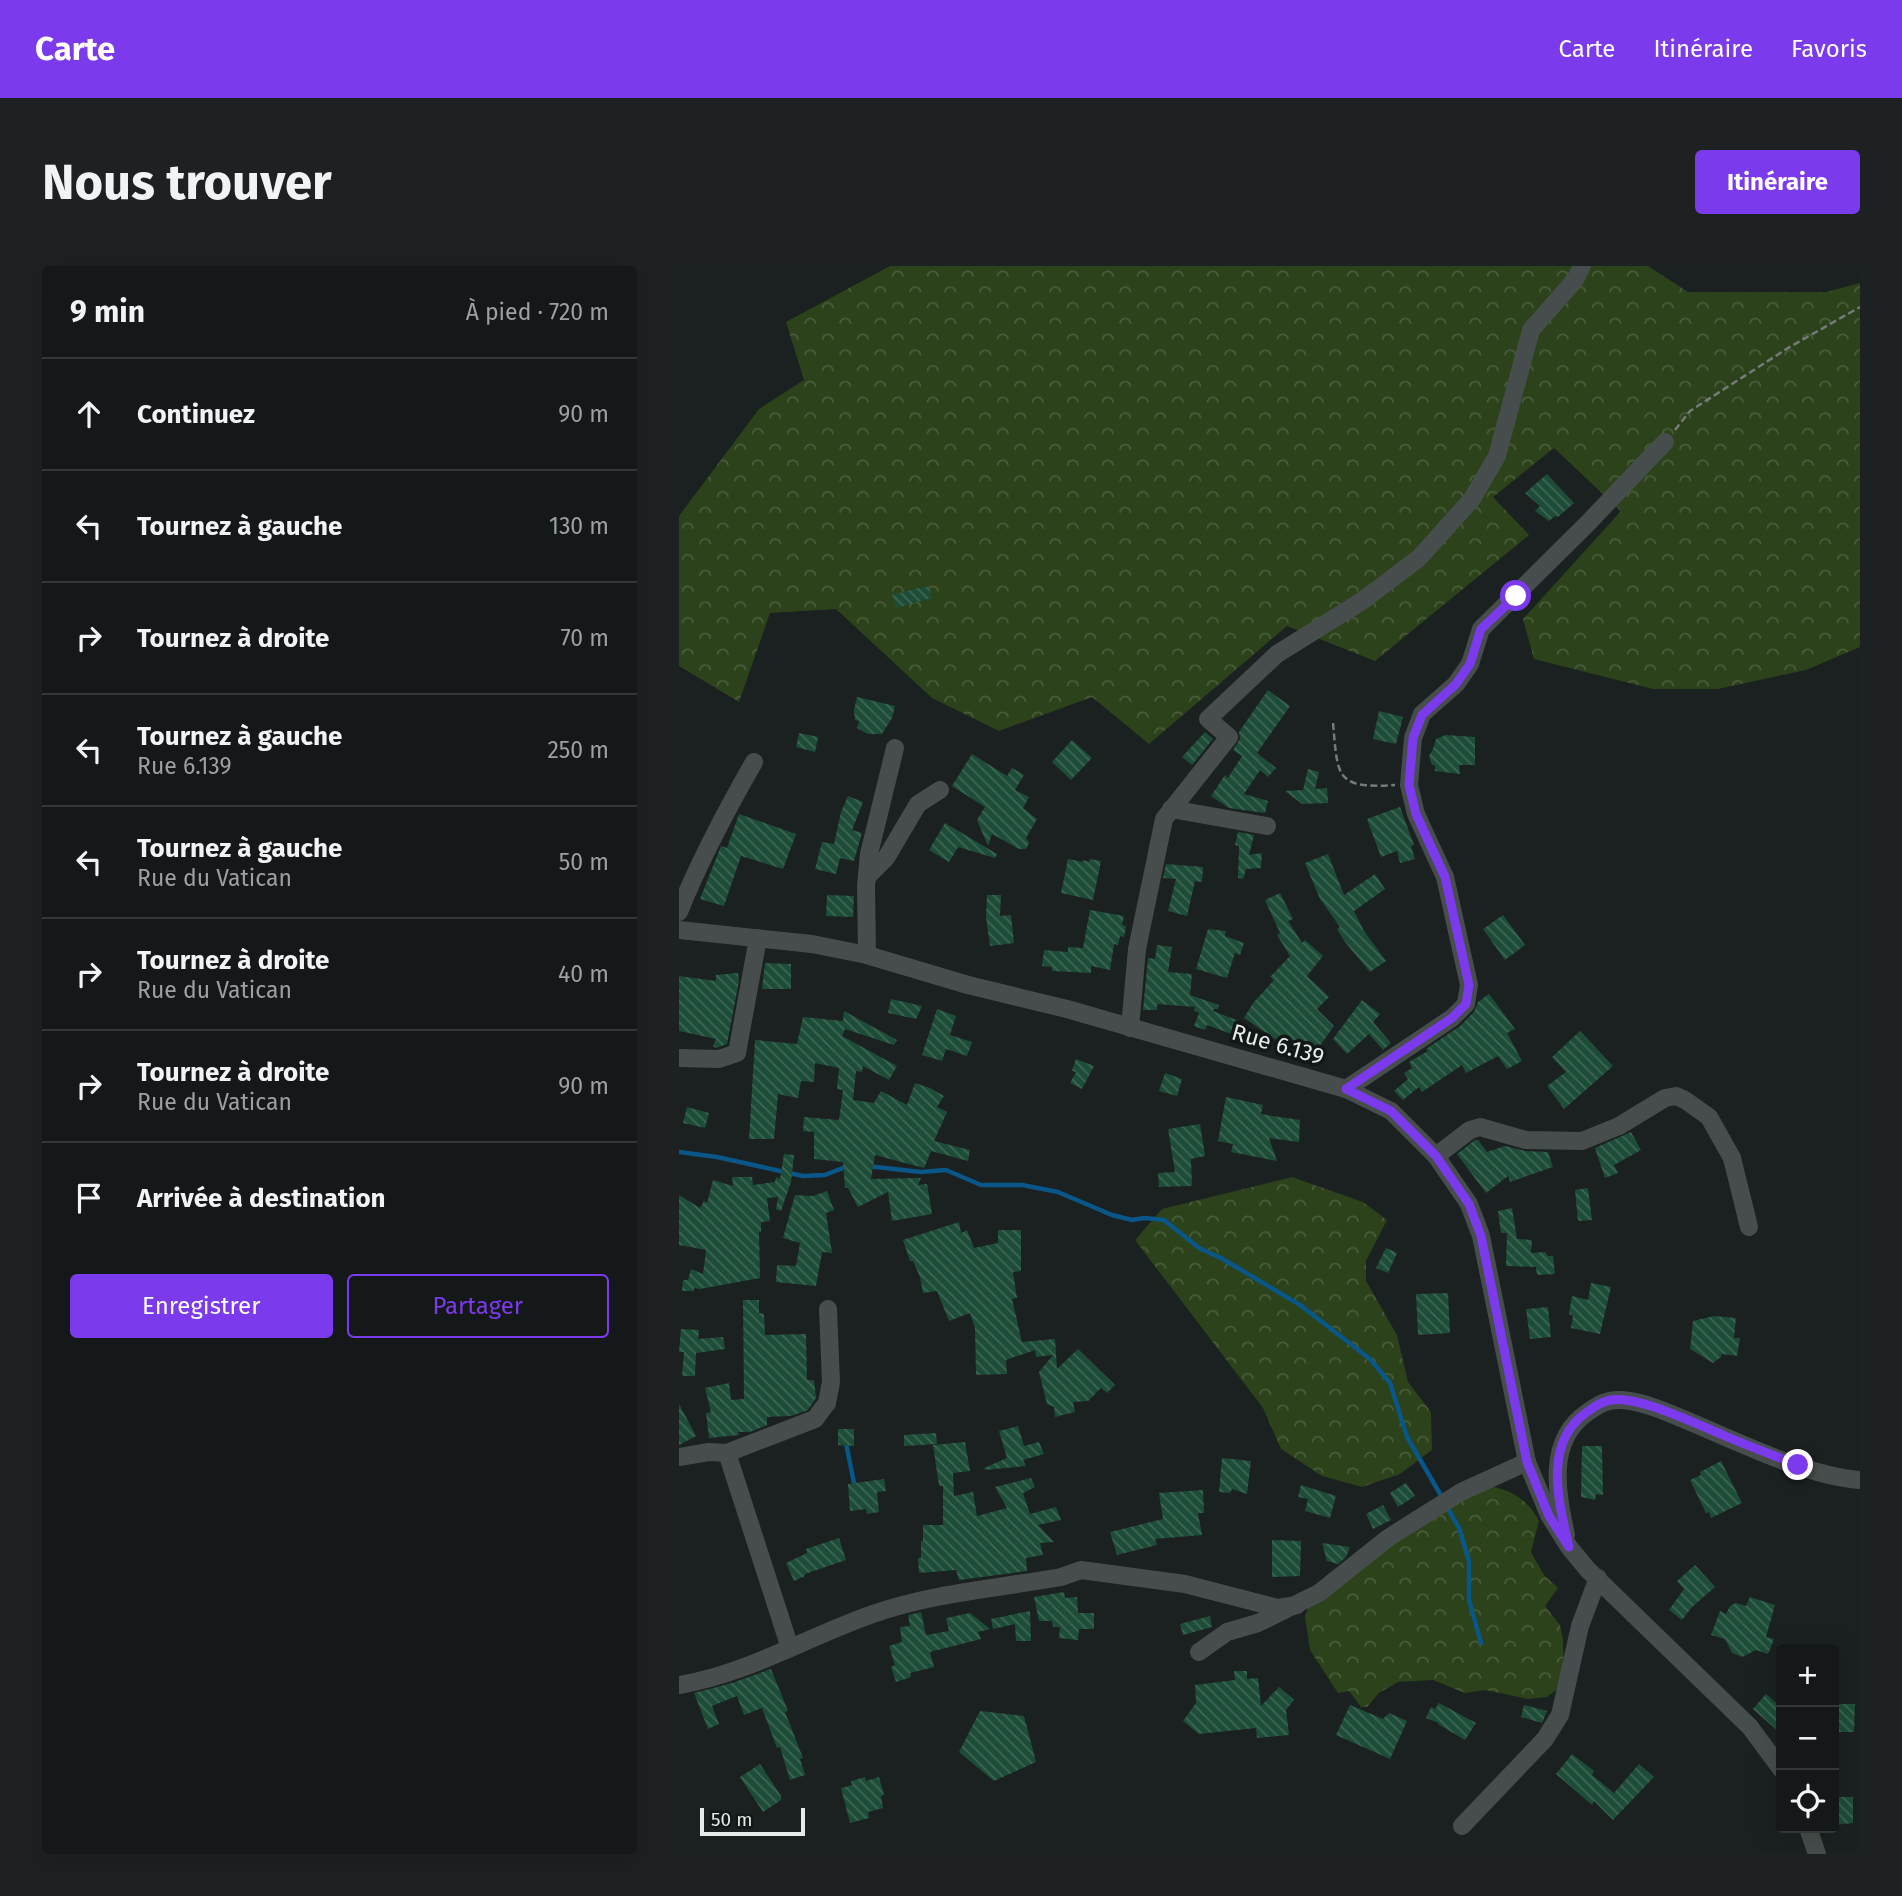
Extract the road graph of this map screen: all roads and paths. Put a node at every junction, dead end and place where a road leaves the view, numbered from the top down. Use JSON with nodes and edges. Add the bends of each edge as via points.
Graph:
{"nodes":[{"id":1,"x":1582,"y":266,"type":"edge"},
{"id":2,"x":1860,"y":307,"type":"edge"},
{"id":3,"x":1665,"y":442,"type":"joint"},
{"id":4,"x":1333,"y":723,"type":"dead end"},
{"id":5,"x":895,"y":748,"type":"dead end"},
{"id":6,"x":754,"y":762,"type":"dead end"},
{"id":7,"x":1409,"y":785,"type":"junction"},
{"id":8,"x":940,"y":790,"type":"dead end"},
{"id":9,"x":1171,"y":809,"type":"junction"},
{"id":10,"x":1267,"y":826,"type":"dead end"},
{"id":11,"x":867,"y":877,"type":"junction"},
{"id":12,"x":679,"y":912,"type":"edge"},
{"id":13,"x":679,"y":930,"type":"edge"},
{"id":14,"x":758,"y":938,"type":"junction"},
{"id":15,"x":867,"y":955,"type":"junction"},
{"id":16,"x":1130,"y":1028,"type":"junction"},
{"id":17,"x":679,"y":1058,"type":"edge"},
{"id":18,"x":1346,"y":1089,"type":"junction"},
{"id":19,"x":1436,"y":1156,"type":"junction"},
{"id":20,"x":1749,"y":1227,"type":"dead end"},
{"id":21,"x":828,"y":1309,"type":"dead end"},
{"id":22,"x":727,"y":1453,"type":"junction"},
{"id":23,"x":679,"y":1457,"type":"edge"},
{"id":24,"x":1527,"y":1462,"type":"junction"},
{"id":25,"x":1860,"y":1480,"type":"edge"},
{"id":26,"x":1569,"y":1547,"type":"junction"},
{"id":27,"x":1598,"y":1578,"type":"junction"},
{"id":28,"x":1297,"y":1605,"type":"junction"},
{"id":29,"x":790,"y":1648,"type":"junction"},
{"id":30,"x":1199,"y":1652,"type":"dead end"},
{"id":31,"x":679,"y":1685,"type":"edge"},
{"id":32,"x":1776,"y":1762,"type":"edge"},
{"id":33,"x":1462,"y":1826,"type":"dead end"},
{"id":34,"x":1810,"y":1833,"type":"edge"},
{"id":35,"x":1817,"y":1854,"type":"edge"}],
"edges":[{"from":1,"to":9,"type":"street","via":[[1575,281],[1531,330],[1497,456],[1472,499],[1419,558],[1362,601],[1276,654],[1208,719],[1229,737]]},
{"from":2,"to":3,"type":"path","via":[[1690,411]]},
{"from":3,"to":7,"type":"street","via":[[1481,629],[1470,664],[1456,684],[1422,715],[1413,738]]},
{"from":4,"to":7,"type":"path","via":[[1338,770],[1349,781],[1363,787]]},
{"from":5,"to":11,"type":"street"},
{"from":6,"to":12,"type":"street"},
{"from":7,"to":18,"type":"street","via":[[1416,814],[1445,877],[1469,985],[1466,1004]]},
{"from":8,"to":11,"type":"street","via":[[918,804],[886,858]]},
{"from":9,"to":10,"type":"street"},
{"from":9,"to":16,"type":"street","via":[[1160,833],[1137,949]]},
{"from":11,"to":15,"type":"street"},
{"from":13,"to":14,"type":"street","name":"Rue 6.139"},
{"from":14,"to":15,"type":"street","name":"Rue 6.139"},
{"from":14,"to":17,"type":"street","via":[[737,1053],[719,1059]]},
{"from":15,"to":16,"type":"street","name":"Rue 6.139"},
{"from":16,"to":18,"type":"street","name":"Rue 6.139"},
{"from":18,"to":19,"type":"street","name":"Rue 6.139","via":[[1391,1111]]},
{"from":19,"to":20,"type":"street","via":[[1480,1127],[1526,1140],[1582,1142],[1619,1126],[1665,1097],[1676,1096],[1709,1117],[1732,1158]]},
{"from":19,"to":24,"type":"street","name":"Rue 6.139","via":[[1469,1204],[1481,1236]]},
{"from":21,"to":22,"type":"street","via":[[831,1382],[823,1412]]},
{"from":22,"to":23,"type":"street"},
{"from":22,"to":29,"type":"street"},
{"from":24,"to":26,"type":"street","name":"Rue 6.139","via":[[1549,1516]]},
{"from":24,"to":28,"type":"street","via":[[1461,1492],[1388,1538]]},
{"from":25,"to":26,"type":"street","via":[[1798,1465],[1651,1406],[1611,1400],[1582,1416],[1559,1450],[1557,1478]]},
{"from":26,"to":27,"type":"street","name":"Rue 6.139"},
{"from":27,"to":32,"type":"street","name":"Rue 6.139","via":[[1749,1727]]},
{"from":27,"to":33,"type":"street","via":[[1580,1626],[1560,1715],[1545,1739]]},
{"from":28,"to":29,"type":"street","via":[[1278,1608],[1185,1584],[1081,1570],[876,1612]]},
{"from":28,"to":30,"type":"street","via":[[1227,1632]]},
{"from":29,"to":31,"type":"street"},
{"from":34,"to":35,"type":"street"}]}
